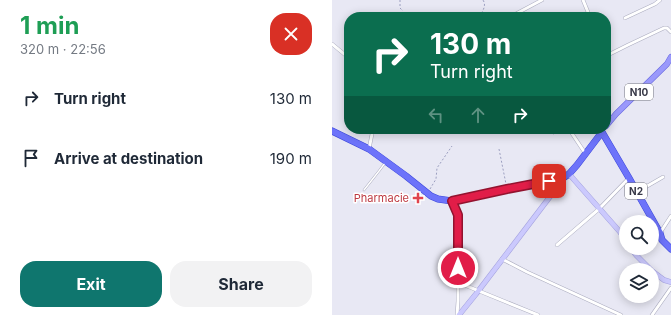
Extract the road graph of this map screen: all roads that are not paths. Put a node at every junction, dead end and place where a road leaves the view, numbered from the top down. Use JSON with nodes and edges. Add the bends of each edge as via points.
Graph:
{"nodes":[{"id":1,"x":542,"y":0,"type":"edge"},
{"id":2,"x":583,"y":0,"type":"edge"},
{"id":3,"x":660,"y":0,"type":"edge"},
{"id":4,"x":519,"y":12,"type":"edge"},
{"id":5,"x":588,"y":12,"type":"edge"},
{"id":6,"x":625,"y":18,"type":"dead end"},
{"id":7,"x":671,"y":32,"type":"edge"},
{"id":8,"x":332,"y":44,"type":"edge"},
{"id":9,"x":344,"y":53,"type":"edge"},
{"id":10,"x":611,"y":53,"type":"edge"},
{"id":11,"x":670,"y":60,"type":"edge"},
{"id":12,"x":611,"y":120,"type":"edge"},
{"id":13,"x":332,"y":131,"type":"edge"},
{"id":14,"x":372,"y":134,"type":"edge"},
{"id":15,"x":572,"y":134,"type":"edge"},
{"id":16,"x":599,"y":134,"type":"edge"},
{"id":17,"x":606,"y":134,"type":"edge"},
{"id":18,"x":369,"y":149,"type":"junction"},
{"id":19,"x":585,"y":153,"type":"junction"},
{"id":20,"x":386,"y":161,"type":"junction"},
{"id":21,"x":569,"y":174,"type":"junction"},
{"id":22,"x":663,"y":177,"type":"dead end"},
{"id":23,"x":563,"y":178,"type":"junction"},
{"id":24,"x":629,"y":178,"type":"junction"},
{"id":25,"x":364,"y":190,"type":"dead end"},
{"id":26,"x":637,"y":192,"type":"junction"},
{"id":27,"x":452,"y":201,"type":"junction"},
{"id":28,"x":598,"y":209,"type":"junction"},
{"id":29,"x":671,"y":216,"type":"edge"},
{"id":30,"x":619,"y":231,"type":"edge"},
{"id":31,"x":660,"y":233,"type":"junction"},
{"id":32,"x":557,"y":244,"type":"dead end"},
{"id":33,"x":671,"y":248,"type":"edge"},
{"id":34,"x":636,"y":255,"type":"edge"},
{"id":35,"x":502,"y":259,"type":"junction"},
{"id":36,"x":644,"y":263,"type":"edge"},
{"id":37,"x":659,"y":277,"type":"edge"},
{"id":38,"x":458,"y":282,"type":"junction"},
{"id":39,"x":671,"y":282,"type":"edge"},
{"id":40,"x":671,"y":288,"type":"edge"},
{"id":41,"x":478,"y":290,"type":"junction"},
{"id":42,"x":458,"y":315,"type":"edge"},
{"id":43,"x":538,"y":315,"type":"edge"},
{"id":44,"x":621,"y":315,"type":"edge"},
{"id":45,"x":652,"y":315,"type":"edge"}],
"edges":[{"from":1,"to":4,"type":"street"},
{"from":2,"to":5,"type":"street"},
{"from":3,"to":6,"type":"street"},
{"from":7,"to":10,"type":"street","via":[[664,28]]},
{"from":8,"to":9,"type":"street"},
{"from":11,"to":12,"type":"main road","number":"N10"},
{"from":13,"to":18,"type":"highway"},
{"from":14,"to":18,"type":"street"},
{"from":15,"to":19,"type":"street"},
{"from":16,"to":19,"type":"highway"},
{"from":17,"to":24,"type":"highway","number":"N2"},
{"from":18,"to":20,"type":"highway"},
{"from":19,"to":21,"type":"highway"},
{"from":20,"to":25,"type":"lane"},
{"from":20,"to":27,"type":"highway","via":[[426,193],[438,200]]},
{"from":21,"to":23,"type":"highway"},
{"from":21,"to":28,"type":"main road"},
{"from":22,"to":26,"type":"street"},
{"from":23,"to":27,"type":"highway"},
{"from":23,"to":35,"type":"main road"},
{"from":24,"to":26,"type":"highway","number":"N2"},
{"from":24,"to":28,"type":"street"},
{"from":26,"to":31,"type":"highway","number":"N2"},
{"from":27,"to":38,"type":"street","via":[[458,215]]},
{"from":28,"to":30,"type":"main road"},
{"from":28,"to":32,"type":"street"},
{"from":29,"to":31,"type":"street"},
{"from":31,"to":33,"type":"highway","number":"N2","via":[[662,240]]},
{"from":34,"to":36,"type":"main road"},
{"from":35,"to":41,"type":"main road"},
{"from":35,"to":44,"type":"street"},
{"from":37,"to":39,"type":"main road"},
{"from":38,"to":41,"type":"street"},
{"from":38,"to":42,"type":"street"},
{"from":40,"to":45,"type":"street"},
{"from":41,"to":42,"type":"main road"},
{"from":41,"to":43,"type":"street"}]}
